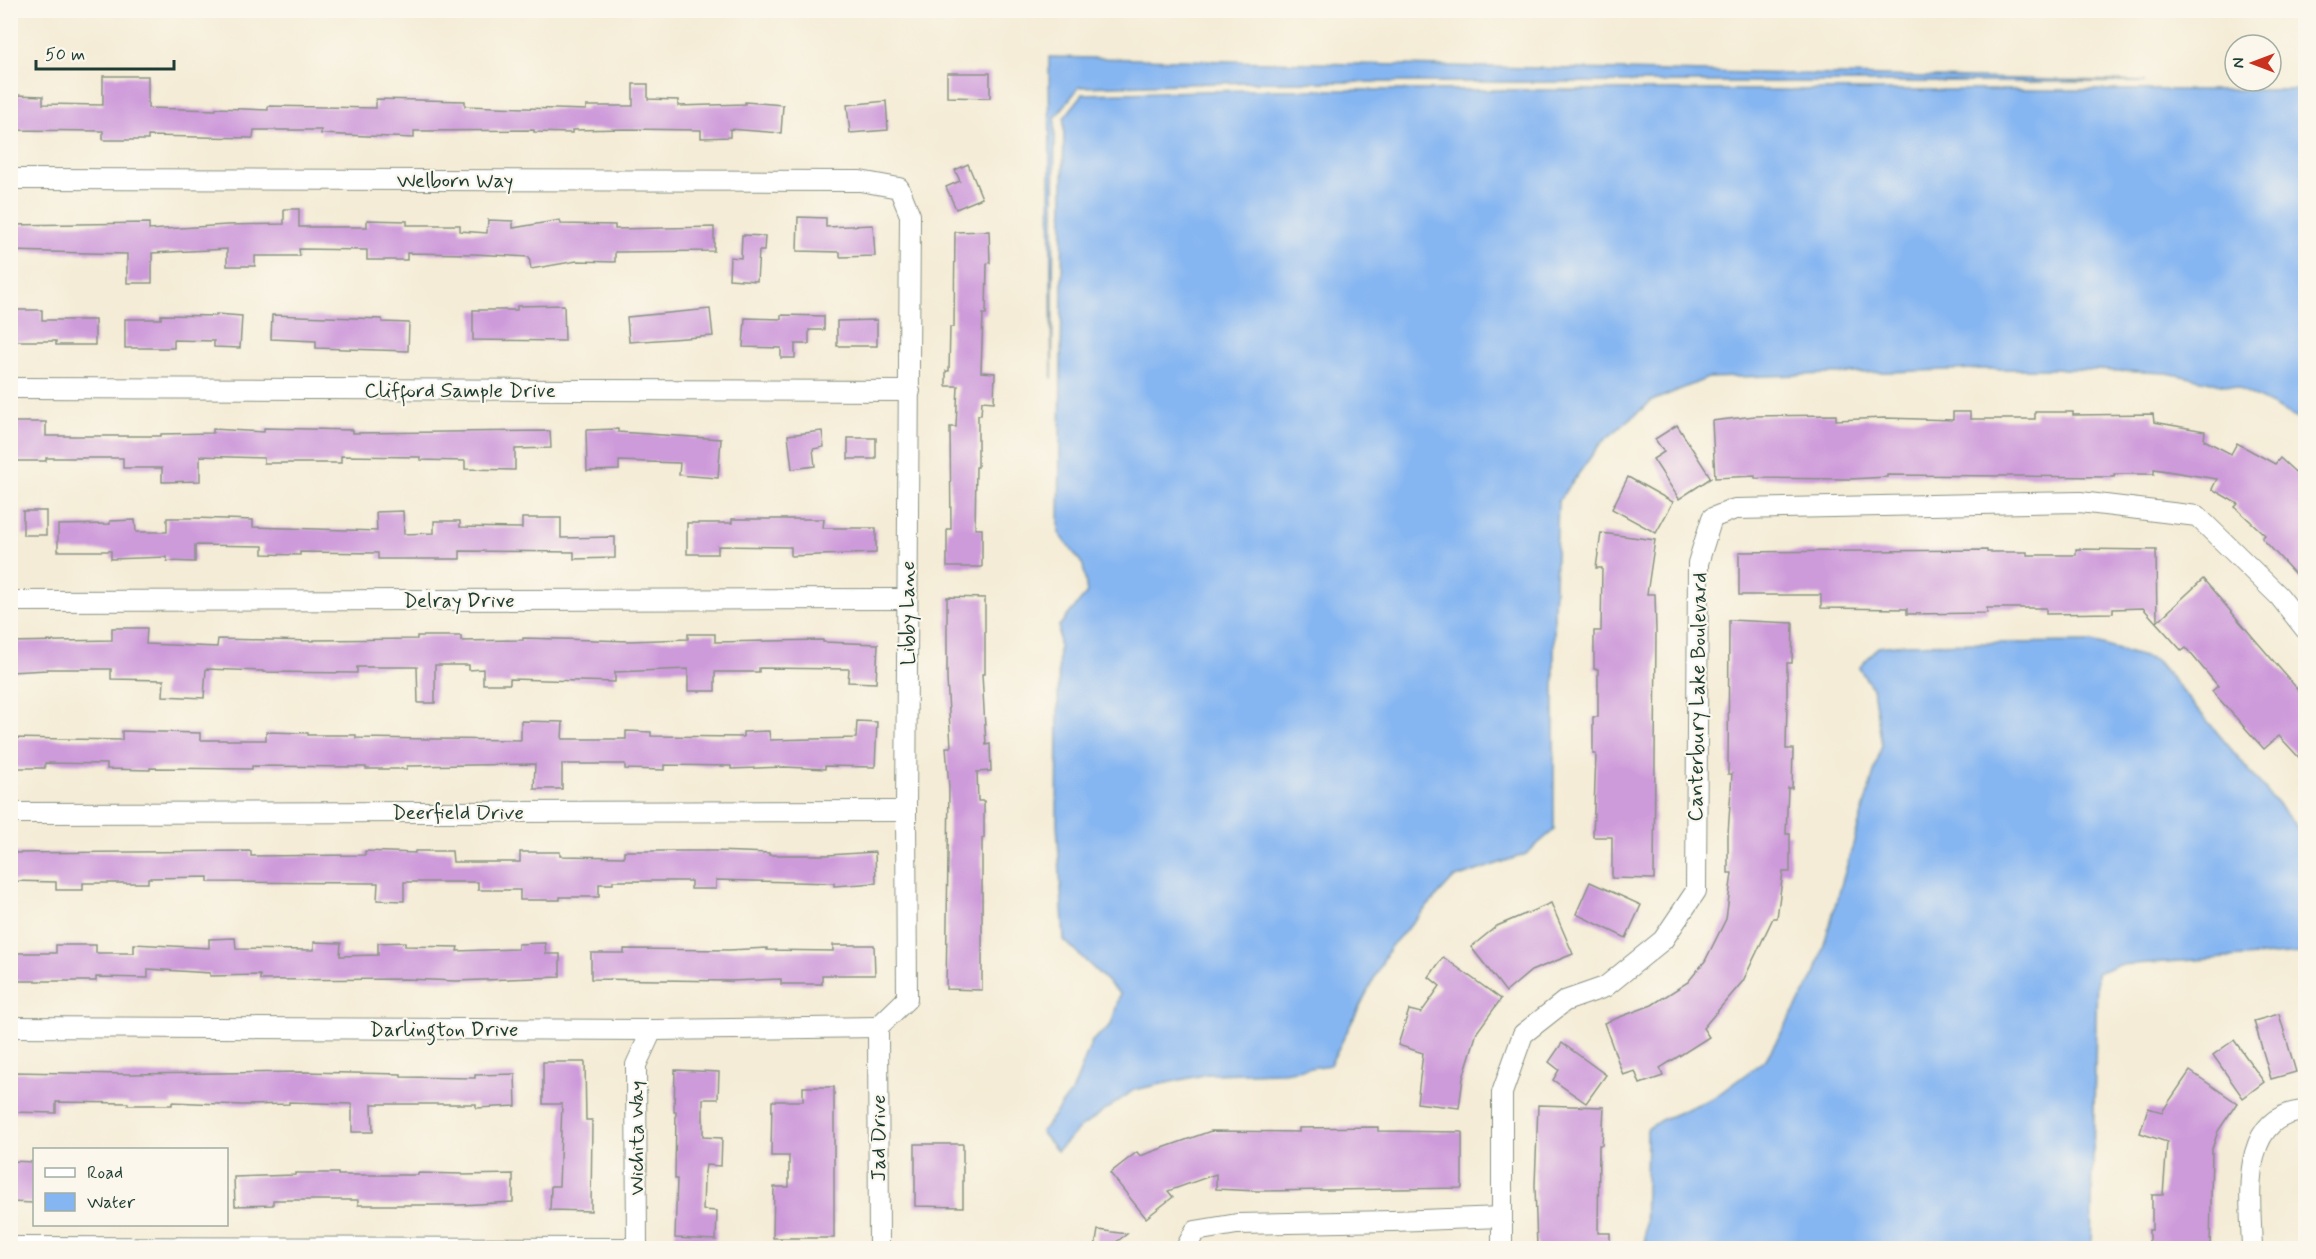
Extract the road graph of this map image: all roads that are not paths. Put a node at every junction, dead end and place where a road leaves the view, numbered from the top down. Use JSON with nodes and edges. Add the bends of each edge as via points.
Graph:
{"nodes":[{"id":1,"x":10,"y":179,"type":"edge"},
{"id":2,"x":899,"y":188,"type":"joint"},
{"id":3,"x":10,"y":388,"type":"edge"},
{"id":4,"x":910,"y":391,"type":"junction"},
{"id":5,"x":907,"y":599,"type":"junction"},
{"id":6,"x":10,"y":601,"type":"edge"},
{"id":7,"x":2306,"y":630,"type":"edge"},
{"id":8,"x":906,"y":811,"type":"junction"},
{"id":9,"x":10,"y":813,"type":"edge"},
{"id":10,"x":10,"y":1027,"type":"edge"},
{"id":11,"x":878,"y":1027,"type":"junction"},
{"id":12,"x":652,"y":1030,"type":"junction"},
{"id":13,"x":2306,"y":1111,"type":"edge"},
{"id":14,"x":1502,"y":1217,"type":"junction"},
{"id":15,"x":10,"y":1247,"type":"edge"},
{"id":16,"x":627,"y":1248,"type":"edge"},
{"id":17,"x":637,"y":1248,"type":"edge"},
{"id":18,"x":879,"y":1248,"type":"edge"},
{"id":19,"x":1186,"y":1248,"type":"edge"},
{"id":20,"x":1502,"y":1248,"type":"edge"},
{"id":21,"x":2252,"y":1248,"type":"edge"}],
"edges":[{"from":1,"to":2,"type":"street","name":"Welborn Way","via":[[860,181]]},
{"from":2,"to":4,"type":"street","name":"Libby Lane","via":[[910,215]]},
{"from":3,"to":4,"type":"street","name":"Clifford Sample Drive"},
{"from":4,"to":5,"type":"street","name":"Libby Lane"},
{"from":5,"to":6,"type":"street","name":"Delray Drive"},
{"from":5,"to":8,"type":"street","name":"Libby Lane"},
{"from":7,"to":14,"type":"street","name":"Canterbury Lake Boulevard","via":[[2278,596],[2197,516],[2080,502],[1736,509],[1712,518],[1698,563],[1696,891],[1663,940],[1605,987],[1565,1001],[1523,1034],[1502,1093]]},
{"from":8,"to":9,"type":"street","name":"Deerfield Drive"},
{"from":8,"to":11,"type":"street","name":"Libby Lane","via":[[907,999]]},
{"from":10,"to":12,"type":"street","name":"Darlington Drive"},
{"from":11,"to":12,"type":"street","name":"Darlington Drive"},
{"from":11,"to":18,"type":"street","name":"Jad Drive"},
{"from":12,"to":17,"type":"street","name":"Wichita Way","via":[[636,1065]]},
{"from":13,"to":21,"type":"street","via":[[2280,1117],[2260,1135],[2252,1162]]},
{"from":14,"to":19,"type":"street","via":[[1237,1224],[1195,1231]]},
{"from":14,"to":20,"type":"street","name":"Canterbury Lake Boulevard"},
{"from":15,"to":16,"type":"street"}]}
